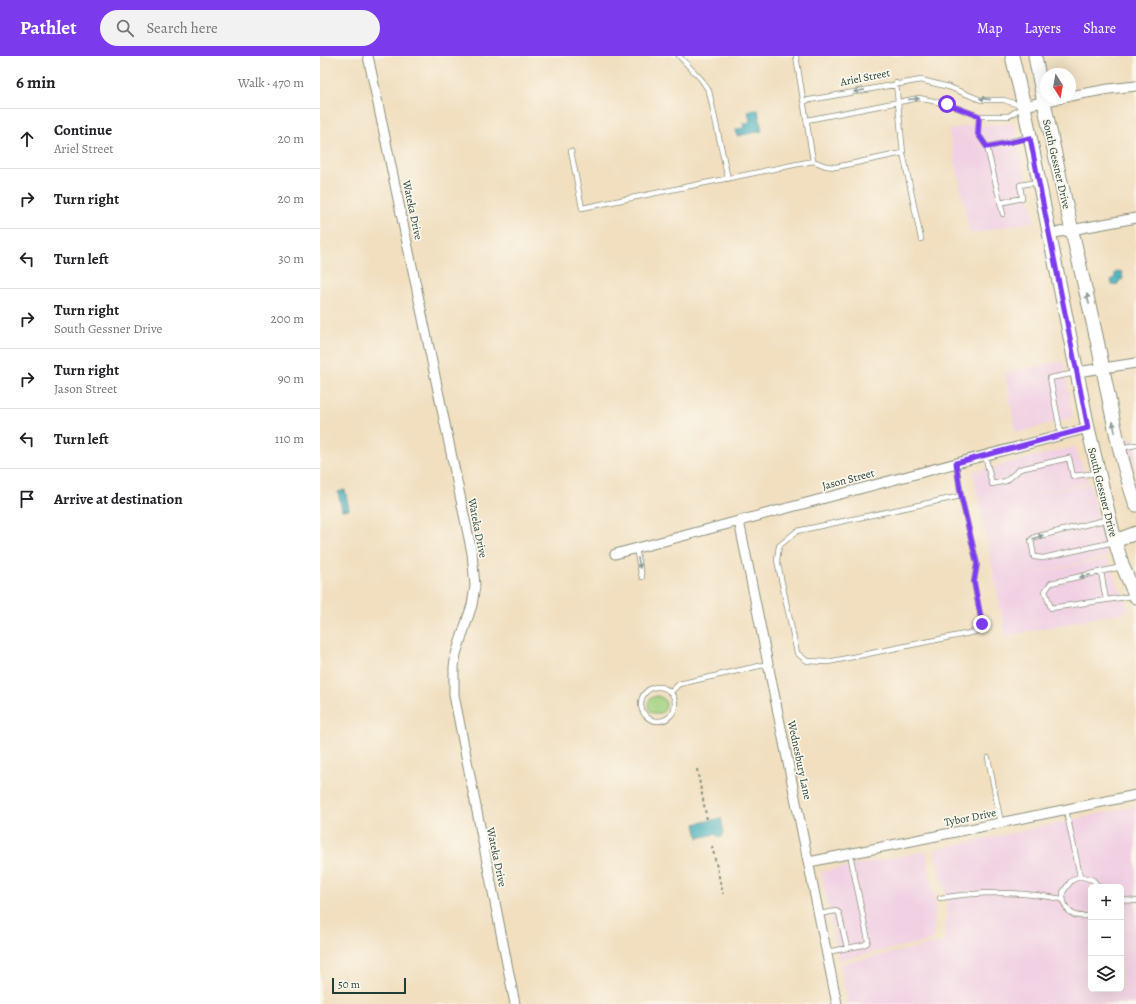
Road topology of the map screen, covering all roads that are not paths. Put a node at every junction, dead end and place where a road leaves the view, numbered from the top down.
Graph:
1 (368, 56) edge
2 (679, 56) edge
3 (796, 56) edge
4 (1012, 56) edge
5 (1035, 56) edge
6 (1040, 82) edge
7 (896, 83) junction
8 (1136, 86) edge
9 (1076, 95) edge
10 (804, 101) junction
11 (897, 102) junction
12 (1040, 103) edge
13 (1044, 104) edge
14 (1024, 106) junction
15 (979, 116) junction
16 (807, 120) junction
17 (1030, 138) junction
18 (987, 147) junction
19 (571, 151) dead end
20 (903, 153) junction
21 (813, 161) junction
22 (728, 179) junction
23 (1038, 182) junction
24 (1000, 203) junction
25 (1003, 214) dead end
26 (1136, 218) edge
27 (1072, 229) junction
28 (1049, 234) junction
29 (921, 239) dead end
30 (1136, 363) edge
31 (1103, 368) junction
32 (1077, 372) junction
33 (1088, 428) junction
34 (1061, 435) junction
35 (1136, 446) edge
36 (1119, 448) junction
37 (985, 455) junction
38 (956, 463) junction
39 (1099, 473) junction
40 (961, 496) junction
41 (1136, 504) edge
42 (1110, 519) junction
43 (739, 521) junction
44 (1136, 532) edge
45 (1115, 541) junction
46 (636, 549) junction
47 (615, 554) dead end
48 (1123, 567) junction
49 (1100, 572) junction
50 (642, 577) dead end
51 (1136, 596) edge
52 (1106, 600) junction
53 (768, 664) junction
54 (670, 692) junction
55 (988, 758) dead end
56 (1136, 795) edge
57 (1066, 810) junction
58 (1001, 823) junction
59 (850, 854) junction
60 (808, 862) junction
61 (1080, 876) junction
62 (1097, 884) edge
63 (940, 898) dead end
64 (1062, 899) junction
65 (1124, 900) edge
66 (1136, 901) edge
67 (819, 914) junction
68 (1088, 916) edge
69 (847, 948) junction
70 (827, 952) junction
71 (515, 1004) edge
72 (837, 1004) edge

1 - 71 street, Wateka Drive
2 - 22 lane
3 - 10 lane
4 - 14 main road, South Gessner Drive
5 - 6 main road, South Gessner Drive
7 -> 10 lane, Ariel Street
7 - 11 lane
14 -> 7 lane, Ariel Street
8 - 9 street
10 - 16 lane
11 -> 15 lane, Ariel Street
11 - 16 lane, Ariel Street
11 - 20 lane
12 - 14 street, Ariel Street
13 - 27 main road, South Gessner Drive
14 - 15 lane, Ariel Street
14 - 17 main road, South Gessner Drive
15 - 18 lane
16 - 21 lane
17 - 18 lane
17 - 23 main road, South Gessner Drive
18 - 24 lane
19 - 22 lane
20 - 21 lane
20 - 29 lane
21 - 22 lane
23 - 24 lane
23 - 28 main road, South Gessner Drive
24 - 25 lane
26 - 27 street
27 - 28 street
31 -> 27 main road, South Gessner Drive
28 - 32 main road, South Gessner Drive
30 - 31 street
31 - 32 street
36 -> 31 main road, South Gessner Drive
32 - 33 main road, South Gessner Drive
32 - 34 lane
33 - 34 street, Jason Street
33 - 39 main road, South Gessner Drive
34 - 37 street, Jason Street
35 - 36 lane
36 - 41 main road, South Gessner Drive
37 - 38 street, Jason Street
37 - 39 lane
38 - 40 lane
38 - 43 street, Jason Street
39 - 42 main road, South Gessner Drive
40 - 40 lane
42 - 45 main road, South Gessner Drive
45 -> 42 lane
43 - 46 street, Jason Street
43 - 53 street, Wednesbury Lane
44 - 45 main road
45 - 48 main road, South Gessner Drive
46 - 47 street, Jason Street
46 -> 50 lane
48 - 49 lane
48 - 51 main road, South Gessner Drive
49 - 52 lane
49 -> 52 lane
51 - 52 lane
53 - 54 lane
53 - 60 street, Wednesbury Lane
54 - 54 lane
55 - 58 lane
56 - 57 street, Tybor Drive
57 - 58 street, Tybor Drive
57 - 61 lane
58 - 59 street, Tybor Drive
59 - 60 street, Tybor Drive
59 - 69 lane
60 - 67 street, Wednesbury Lane
61 - 62 lane
61 - 64 lane
63 - 64 lane
64 - 68 lane
65 - 66 lane
67 - 69 lane
67 - 70 street, Wednesbury Lane
69 - 70 lane
70 - 72 street, Wednesbury Lane

